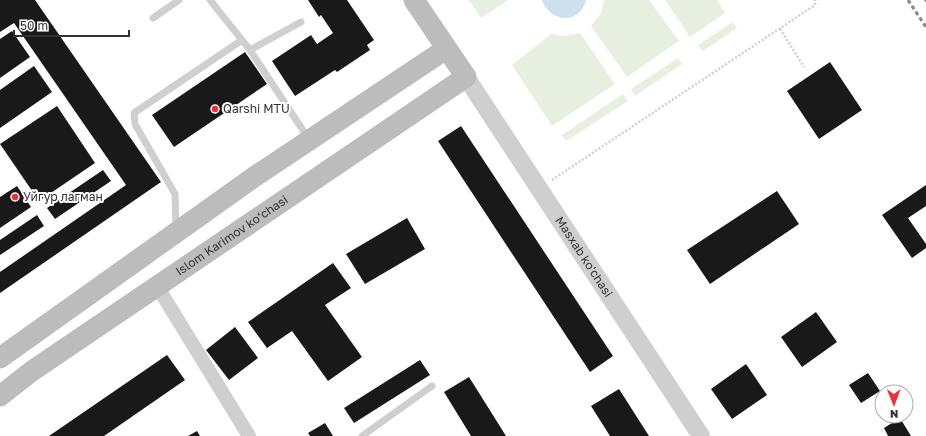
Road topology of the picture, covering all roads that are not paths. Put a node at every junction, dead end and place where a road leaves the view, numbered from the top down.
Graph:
1 (179, 0) edge
2 (210, 0) edge
3 (414, 0) edge
4 (153, 18) dead end
5 (301, 22) dead end
6 (242, 40) junction
7 (446, 48) junction
8 (250, 50) junction
9 (466, 77) junction
10 (309, 140) junction
11 (176, 233) junction
12 (157, 286) junction
13 (0, 358) edge
14 (432, 386) dead end
15 (0, 396) edge
16 (249, 436) edge
17 (362, 436) edge
18 (701, 436) edge

1 - 4 lane
2 - 6 lane
3 - 7 main road
5 - 8 lane
6 - 8 lane
6 - 11 lane
7 - 9 main road
7 - 10 main road
8 - 10 lane
9 - 12 main road, Islom Karimov ko‘chasi
9 - 18 street, Masxab ko'chasi
10 - 11 main road
11 - 13 main road
12 - 15 main road, Islom Karimov ko‘chasi
12 - 16 street
14 - 17 lane

